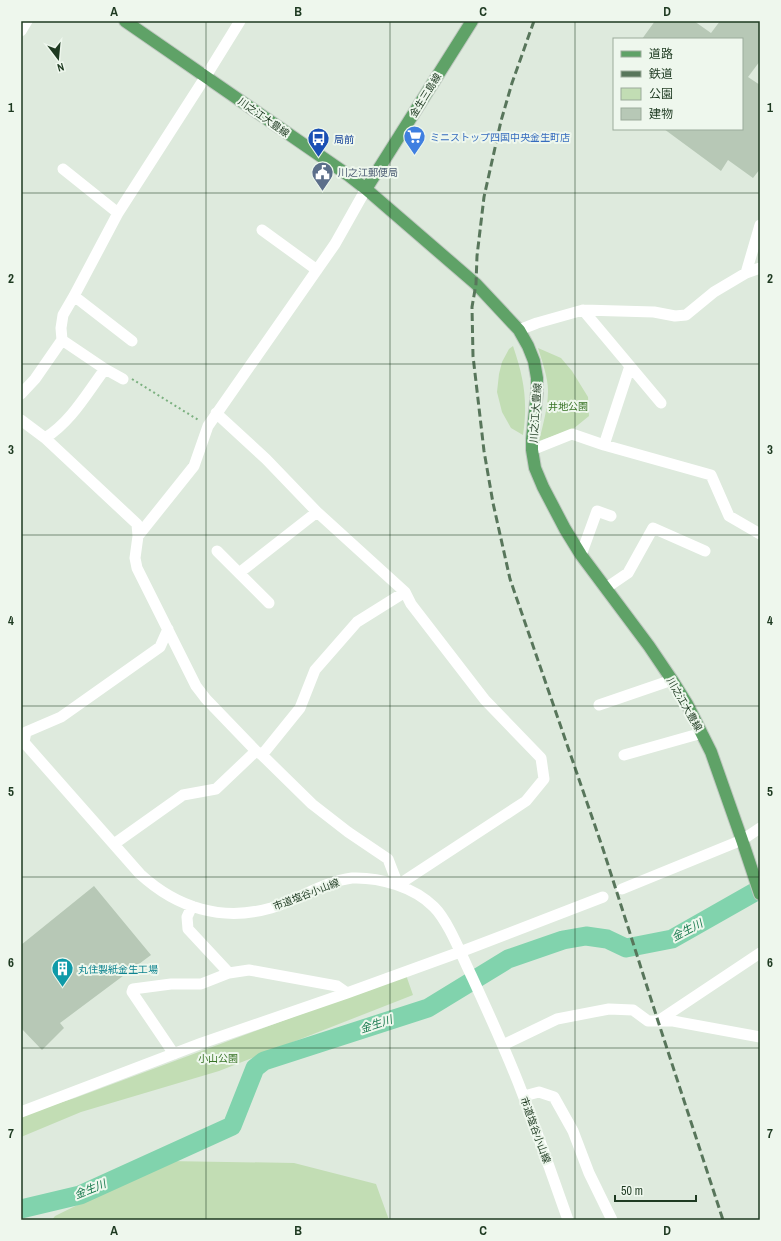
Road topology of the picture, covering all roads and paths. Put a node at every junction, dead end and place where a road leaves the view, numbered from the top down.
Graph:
1 (27, 21) edge
2 (125, 21) edge
3 (240, 21) edge
4 (472, 21) edge
5 (21, 31) edge
6 (206, 76) junction
7 (63, 169) dead end
8 (366, 189) junction
9 (118, 212) junction
10 (760, 225) edge
11 (262, 230) dead end
12 (760, 268) edge
13 (317, 270) junction
14 (746, 273) junction
15 (74, 296) junction
16 (583, 310) junction
17 (519, 330) junction
18 (62, 340) junction
19 (132, 342) dead end
20 (630, 366) junction
21 (105, 369) junction
22 (123, 379) joint
23 (21, 394) edge
24 (662, 403) dead end
25 (216, 413) junction
26 (21, 420) edge
27 (208, 426) junction
28 (45, 438) junction
29 (604, 445) junction
30 (532, 450) junction
31 (317, 512) junction
32 (611, 516) dead end
33 (760, 534) edge
34 (138, 536) junction
35 (217, 551) dead end
36 (705, 551) dead end
37 (581, 555) junction
38 (239, 573) junction
39 (606, 588) junction
40 (405, 592) junction
41 (269, 603) dead end
42 (168, 629) junction
43 (672, 680) junction
44 (599, 705) dead end
45 (702, 733) junction
46 (22, 741) edge
47 (259, 753) junction
48 (624, 755) dead end
49 (760, 828) edge
50 (742, 840) junction
51 (114, 844) junction
52 (398, 885) junction
53 (622, 889) dead end
54 (760, 894) edge
55 (603, 896) dead end
56 (192, 906) junction
57 (760, 953) edge
58 (461, 954) junction
59 (229, 973) junction
60 (347, 993) junction
61 (658, 1021) junction
62 (760, 1037) edge
63 (503, 1045) junction
64 (174, 1054) junction
65 (524, 1096) junction
66 (21, 1112) edge
67 (568, 1220) edge
68 (612, 1220) edge

1 - 5 street
2 - 6 main road, 川之江大豊線
3 - 6 street
4 - 8 main road, 金生三島線
6 - 8 main road, 川之江大豊線
6 - 9 street
7 - 9 street
8 - 13 street
8 - 17 main road, 川之江大豊線
9 - 15 street
10 - 14 street
11 - 13 street
12 - 14 street
13 - 25 street
14 - 16 street
15 - 18 street
15 - 19 street
16 - 17 street
16 - 20 street
17 - 30 main road, 川之江大豊線
18 - 21 street
18 - 23 street
20 - 24 street
20 - 29 street
21 - 22 street
21 - 28 street
22 - 27 path
25 - 27 street
25 - 31 street
26 - 28 street
27 - 34 street
28 - 34 street
29 - 30 street
29 - 33 street
30 - 37 main road, 川之江大豊線
31 - 38 street
31 - 40 street
32 - 37 street
34 - 42 street
35 - 38 street
36 - 39 street
37 - 39 main road, 川之江大豊線
38 - 41 street
39 - 43 main road, 川之江大豊線
40 - 47 street
40 - 52 street
42 - 46 street
42 - 47 street
43 - 44 street
43 - 45 main road, 川之江大豊線
45 - 48 street
45 - 50 main road, 川之江大豊線
46 - 51 street, 市道塩谷小山線
47 - 51 street
47 - 52 street
49 - 50 street
50 - 53 street
50 - 54 main road, 川之江大豊線
51 - 56 street, 市道塩谷小山線
52 - 56 street, 市道塩谷小山線
52 - 58 street, 市道塩谷小山線
55 - 58 street
56 - 59 street
57 - 61 street
58 - 60 street
58 - 63 street, 市道塩谷小山線
59 - 60 street
59 - 64 street
60 - 64 street
61 - 62 street
61 - 63 street
63 - 65 street, 市道塩谷小山線
64 - 66 street
65 - 67 street, 市道塩谷小山線
65 - 68 street

